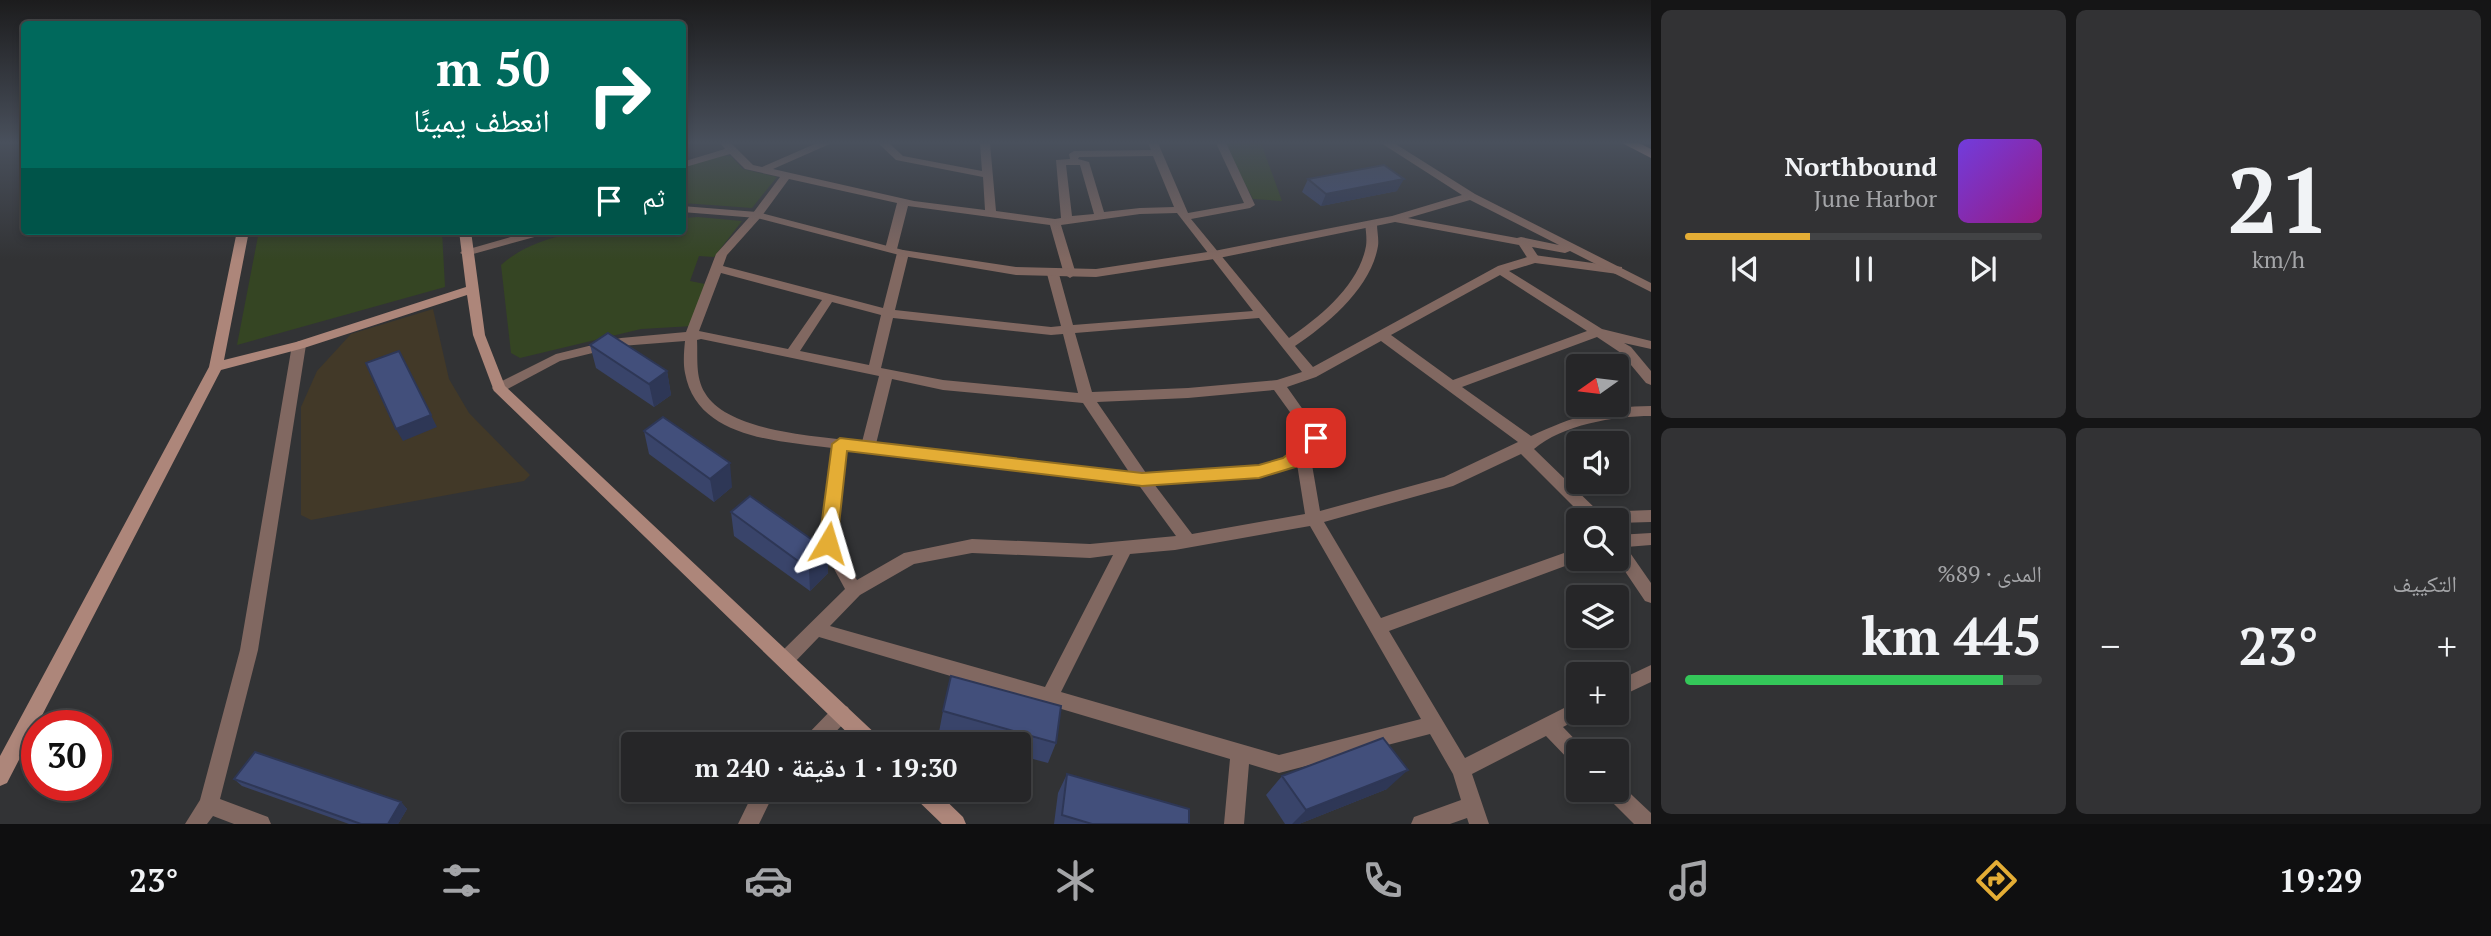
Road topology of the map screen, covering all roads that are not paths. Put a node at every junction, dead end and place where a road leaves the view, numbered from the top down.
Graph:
1 (782, 181) edge
2 (806, 181) edge
3 (989, 181) edge
4 (1060, 181) edge
5 (1090, 181) edge
6 (1169, 181) edge
7 (1239, 181) edge
8 (1447, 181) edge
9 (1471, 196) junction
10 (903, 202) junction
11 (686, 209) edge
12 (1182, 214) junction
13 (757, 215) junction
14 (991, 215) junction
15 (1100, 216) junction
16 (1394, 219) junction
17 (1061, 221) junction
18 (1371, 224) junction
19 (242, 235) edge
20 (465, 235) edge
21 (531, 235) edge
22 (1521, 240) junction
23 (897, 251) junction
24 (466, 253) junction
25 (1214, 256) junction
26 (1589, 256) junction
27 (1534, 259) junction
28 (716, 268) junction
29 (1500, 270) junction
30 (1618, 270) junction
31 (1052, 274) junction
32 (1070, 274) junction
33 (1651, 288) edge
34 (474, 289) junction
35 (830, 298) junction
36 (888, 313) junction
37 (1262, 314) junction
38 (1066, 331) junction
39 (1598, 332) junction
40 (691, 335) junction
41 (1382, 335) junction
42 (299, 345) junction
43 (1287, 345) junction
44 (1651, 345) edge
45 (792, 353) junction
46 (216, 367) junction
47 (880, 371) junction
48 (1311, 374) junction
49 (1651, 380) edge
50 (1278, 384) junction
51 (1451, 386) junction
52 (499, 388) junction
53 (1086, 397) junction
54 (1651, 411) edge
55 (840, 444) junction
56 (1527, 446) junction
57 (868, 447) junction
58 (1302, 451) junction
59 (1142, 480) junction
60 (1586, 508) edge
61 (1651, 516) edge
62 (1629, 517) edge
63 (1314, 519) junction
64 (1651, 539) edge
65 (1629, 540) edge
66 (1188, 541) junction
67 (1125, 548) junction
68 (1566, 558) edge
69 (1629, 564) edge
70 (854, 590) junction
71 (1651, 596) edge
72 (1378, 627) junction
73 (816, 629) junction
74 (786, 659) junction
75 (1651, 673) edge
76 (1629, 684) edge
77 (1049, 697) junction
78 (841, 713) junction
79 (1566, 716) edge
80 (1434, 724) junction
81 (1548, 725) junction
82 (823, 732) edge
83 (861, 732) edge
84 (1566, 743) edge
85 (1240, 753) junction
86 (1461, 770) junction
87 (0, 776) edge
88 (759, 802) edge
89 (933, 802) edge
90 (1626, 802) edge
91 (209, 805) junction
92 (1476, 815) edge
93 (195, 824) edge
94 (261, 824) edge
95 (748, 824) edge
96 (956, 824) edge
97 (1234, 824) edge
98 (1421, 824) edge
99 (1648, 824) edge

1 - 13 street
2 - 10 street
3 - 14 street
4 - 17 street
5 - 15 street
6 - 12 street
7 - 12 street
8 - 9 street
9 - 16 street
9 - 26 street
10 - 14 street
10 - 23 street
11 - 13 street
12 - 15 street
12 - 25 street
13 - 23 street
13 - 28 street
14 - 17 street
15 - 17 street
16 - 18 street
16 - 22 street
17 - 32 street
18 - 25 street
18 - 43 street
19 - 46 main road
20 - 24 main road
21 - 24 street
22 - 26 street
22 - 27 street
23 - 31 street
23 - 36 street
24 - 34 main road
25 - 32 street
25 - 37 street
26 - 30 street
27 - 29 street
27 - 30 street
28 - 35 street
28 - 40 street
29 - 39 street
29 - 41 street
30 - 33 street
31 - 32 street
31 - 38 street
34 - 42 main road
34 - 52 main road
35 - 36 street
35 - 45 street
36 - 38 street
36 - 47 street
37 - 38 street
37 - 43 street
38 - 53 street
39 - 44 street
39 - 49 street
39 - 51 street
40 - 45 street
40 - 52 street
40 - 55 street
41 - 48 street
41 - 51 street
42 - 46 main road
42 - 91 street
43 - 48 street
45 - 47 street
46 - 87 main road
47 - 53 street
47 - 57 street
48 - 50 street
50 - 53 street
50 - 58 street
51 - 56 street
52 - 74 main road
53 - 59 street
54 - 56 street
55 - 57 street
55 - 70 street
56 - 60 street
56 - 63 street
57 - 59 street
58 - 59 street
58 - 63 street
59 - 66 street
61 - 62 street
63 - 66 street
63 - 72 street
64 - 65 street
66 - 67 street
67 - 70 street
67 - 77 street
68 - 72 street
69 - 71 street
70 - 73 street
72 - 80 street
73 - 74 street
73 - 77 street
74 - 78 main road
75 - 76 street
77 - 85 street
78 - 82 street
78 - 83 main road
79 - 81 street
80 - 85 street
80 - 86 street
81 - 84 street
81 - 86 street
85 - 97 street
86 - 92 street
88 - 95 street
89 - 96 main road
90 - 99 street
91 - 93 street
91 - 94 street
92 - 98 street

